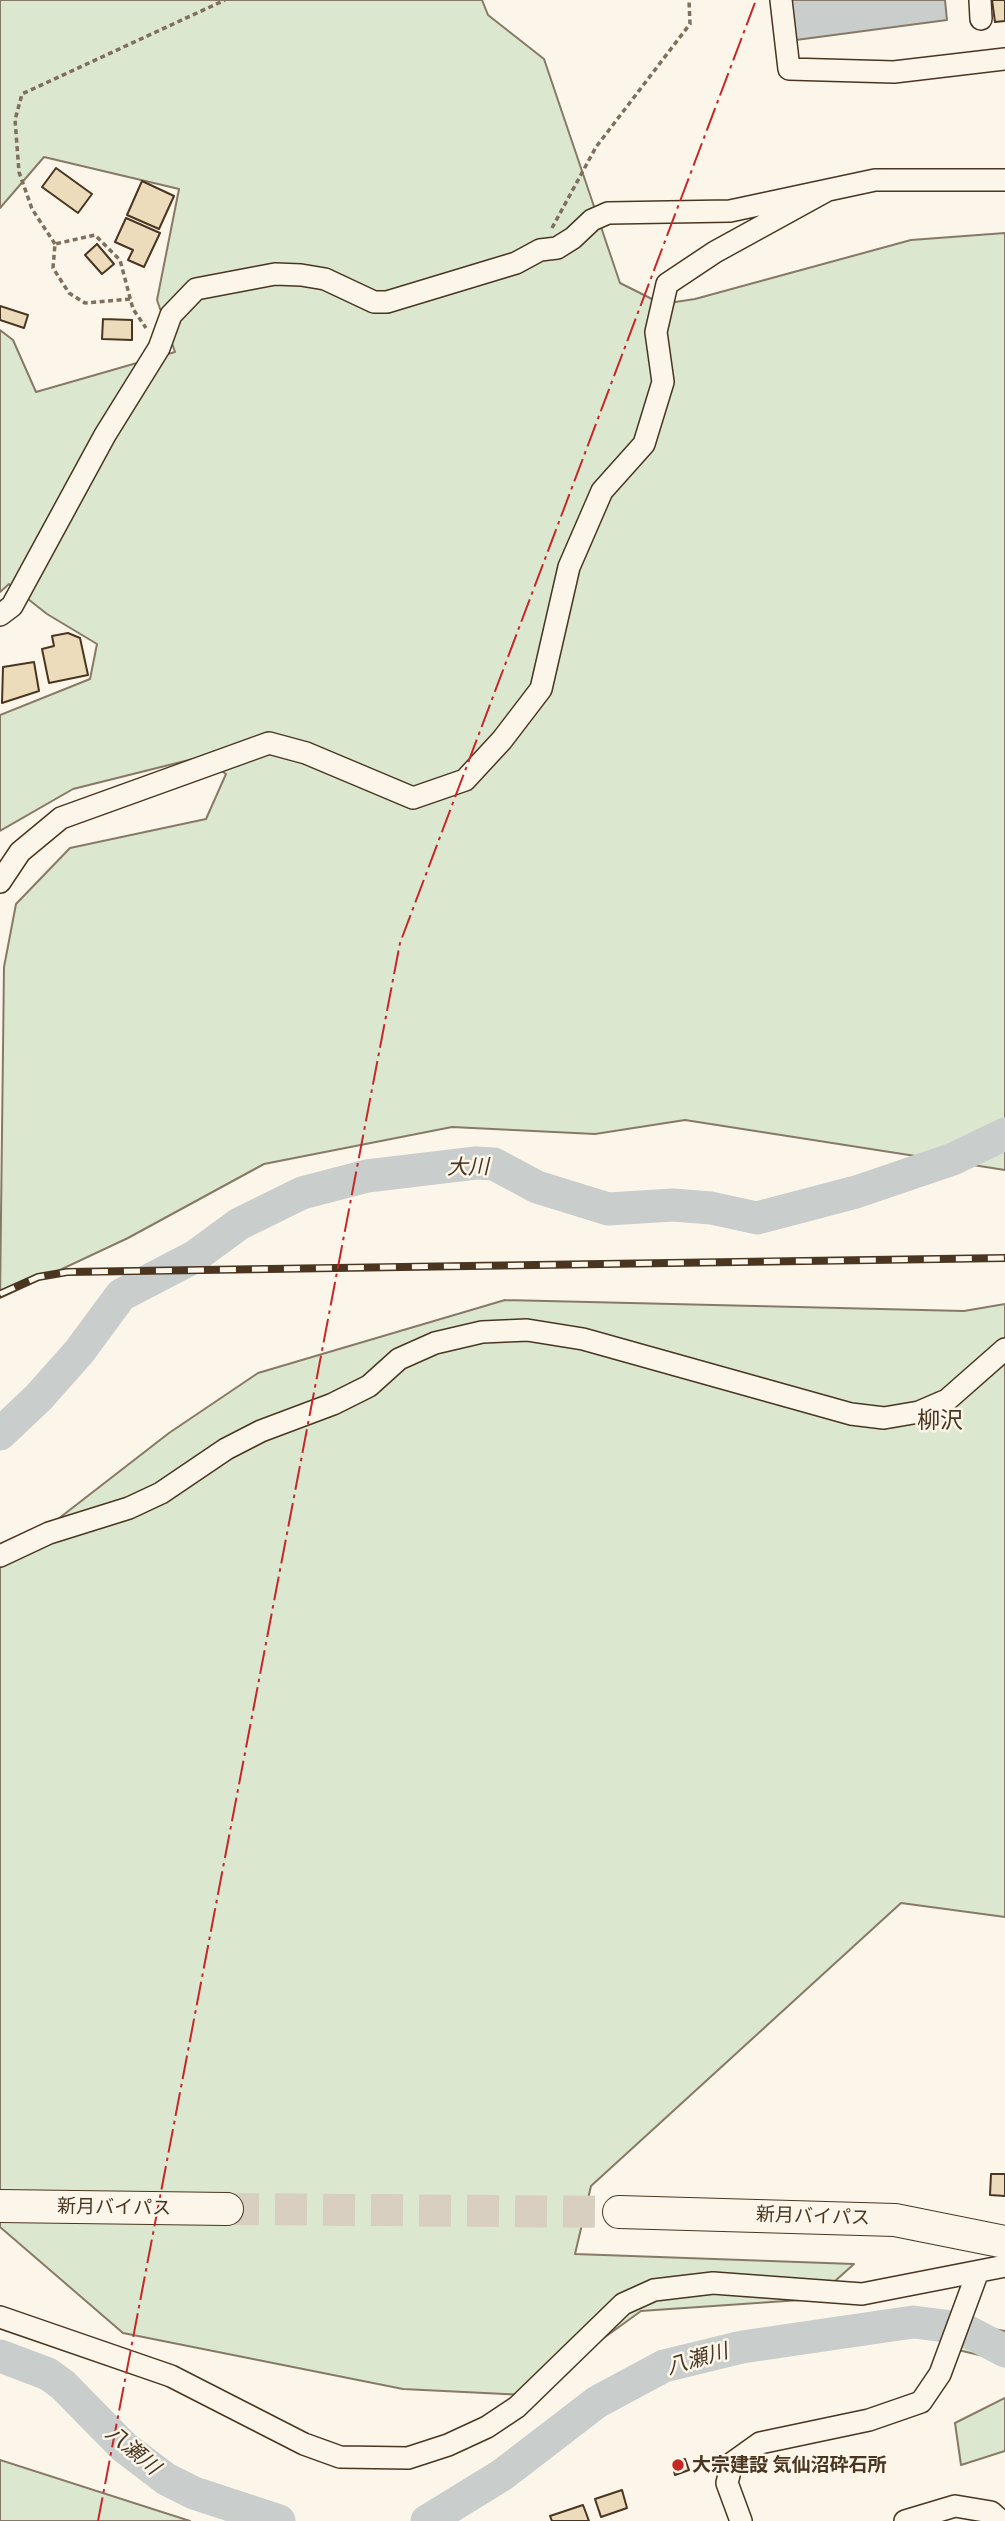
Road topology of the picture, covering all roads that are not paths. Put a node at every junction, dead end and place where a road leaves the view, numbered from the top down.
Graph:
1 (781, 0) edge
2 (1005, 59) edge
3 (1005, 180) edge
4 (826, 191) junction
5 (0, 615) edge
6 (0, 882) edge
7 (1005, 1349) edge
8 (0, 1556) edge
9 (0, 2206) edge
10 (227, 2209) tunnel mouth
11 (619, 2211) tunnel mouth
12 (1005, 2242) edge
13 (1005, 2266) edge
14 (977, 2274) junction
15 (0, 2317) edge
16 (741, 2521) edge
17 (905, 2521) edge
18 (1001, 2521) edge

1 - 2 street
3 - 4 street
4 - 5 street
4 - 6 street
7 - 8 street
9 - 10 highway, 新月バイパス
11 - 12 highway, 新月バイパス
13 - 14 street
14 - 15 street
14 - 16 street
17 - 18 street

